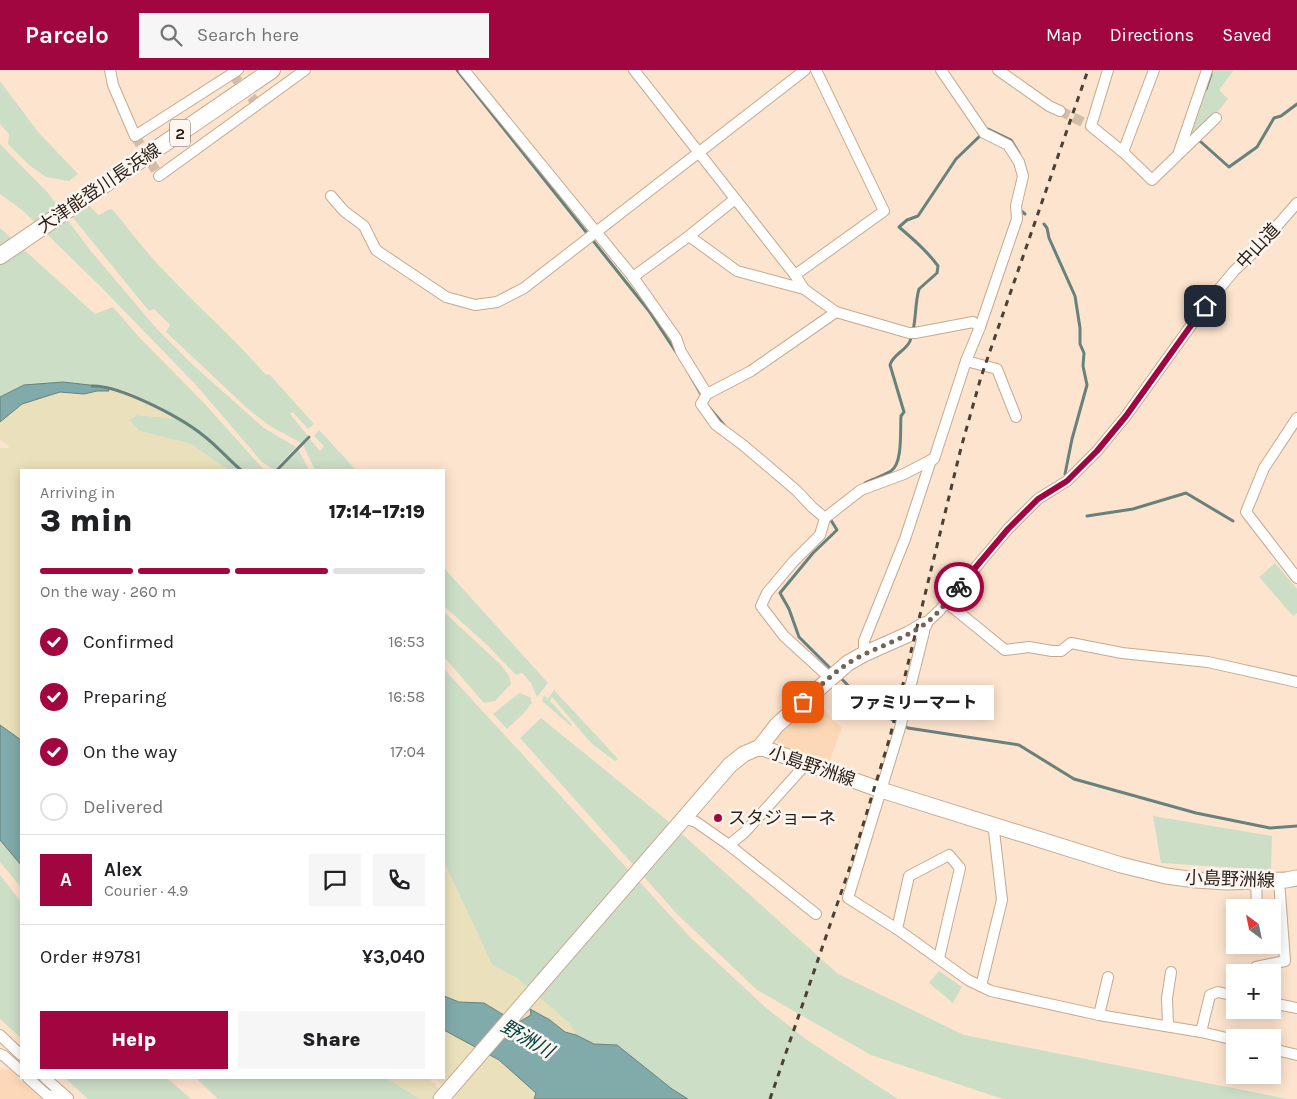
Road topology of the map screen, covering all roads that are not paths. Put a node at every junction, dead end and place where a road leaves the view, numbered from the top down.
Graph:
1 (110, 70) edge
2 (238, 70) edge
3 (272, 70) edge
4 (305, 70) edge
5 (464, 70) edge
6 (634, 70) edge
7 (805, 70) edge
8 (816, 70) edge
9 (941, 70) edge
10 (998, 70) edge
11 (1108, 70) edge
12 (1154, 70) edge
13 (1207, 70) edge
14 (1060, 111) tunnel mouth
15 (1216, 118) dead end
16 (699, 152) junction
17 (1123, 152) junction
18 (1178, 155) junction
19 (159, 176) dead end
20 (331, 196) dead end
21 (734, 199) junction
22 (1297, 204) edge
23 (592, 236) junction
24 (689, 236) junction
25 (0, 256) edge
26 (795, 276) junction
27 (633, 277) junction
28 (804, 289) junction
29 (836, 312) junction
30 (980, 326) junction
31 (966, 361) junction
32 (707, 394) junction
33 (1016, 417) dead end
34 (1297, 418) edge
35 (931, 460) junction
36 (827, 516) junction
37 (1297, 578) edge
38 (946, 602) junction
39 (924, 625) junction
40 (864, 654) junction
41 (834, 675) junction
42 (1297, 682) edge
43 (760, 747) junction
44 (806, 764) junction
45 (881, 790) junction
46 (681, 822) junction
47 (996, 825) junction
48 (729, 845) junction
49 (1297, 878) edge
50 (1280, 880) junction
51 (1256, 881) junction
52 (1257, 899) edge
53 (816, 914) dead end
54 (897, 929) junction
55 (939, 958) junction
56 (1270, 964) edge
57 (1171, 972) dead end
58 (1108, 977) dead end
59 (981, 986) junction
60 (1226, 994) edge
61 (1281, 1005) edge
62 (1297, 1008) edge
63 (1099, 1015) junction
64 (1168, 1026) junction
65 (1201, 1032) junction
66 (0, 1035) edge
67 (1226, 1038) edge
68 (1281, 1051) edge
69 (0, 1054) edge
70 (20, 1054) edge
71 (1297, 1055) edge
72 (20, 1070) edge
73 (29, 1079) edge
74 (46, 1079) edge
75 (68, 1099) edge
76 (441, 1099) edge

1 - 2 street
3 - 25 main road, 大津能登川長浜線 / 2
4 - 19 street
5 - 23 street
6 - 16 street
7 - 16 street
8 - 26 street
9 - 30 street
10 - 14 street
11 - 17 street
12 - 17 street
13 - 18 street
15 - 18 street
16 - 21 street
16 - 23 street
17 - 18 street
20 - 23 street
21 - 24 street
21 - 26 street
22 - 38 street, 中山道
23 - 27 street
24 - 27 street
24 - 28 street
26 - 28 street
27 - 32 street
28 - 29 street
29 - 30 street
29 - 32 street
30 - 31 street
31 - 33 street
31 - 35 street
32 - 36 street
34 - 37 street
35 - 36 street
35 - 40 street
36 - 41 street
38 - 39 street, 中山道
38 - 42 street
39 - 40 main road
39 - 45 street
40 - 41 main road
41 - 43 main road
43 - 44 main road, 小島野洲線
43 - 46 main road, 小島野洲線
44 - 45 main road, 小島野洲線
44 - 48 street
45 - 47 main road, 小島野洲線
45 - 54 street
46 - 48 street
46 - 76 main road, 小島野洲線
47 - 51 main road, 小島野洲線
47 - 59 street
48 - 53 street
49 - 50 main road, 小島野洲線
50 - 51 main road, 小島野洲線
50 - 56 street
51 - 52 street
54 - 55 street
54 - 55 street
55 - 59 street
57 - 64 street
58 - 63 street
59 - 63 street
60 - 65 street
61 - 62 street
63 - 64 street
64 - 65 street
65 - 67 street
66 - 70 street
68 - 71 street
69 - 72 street
73 - 75 street
74 - 75 street

